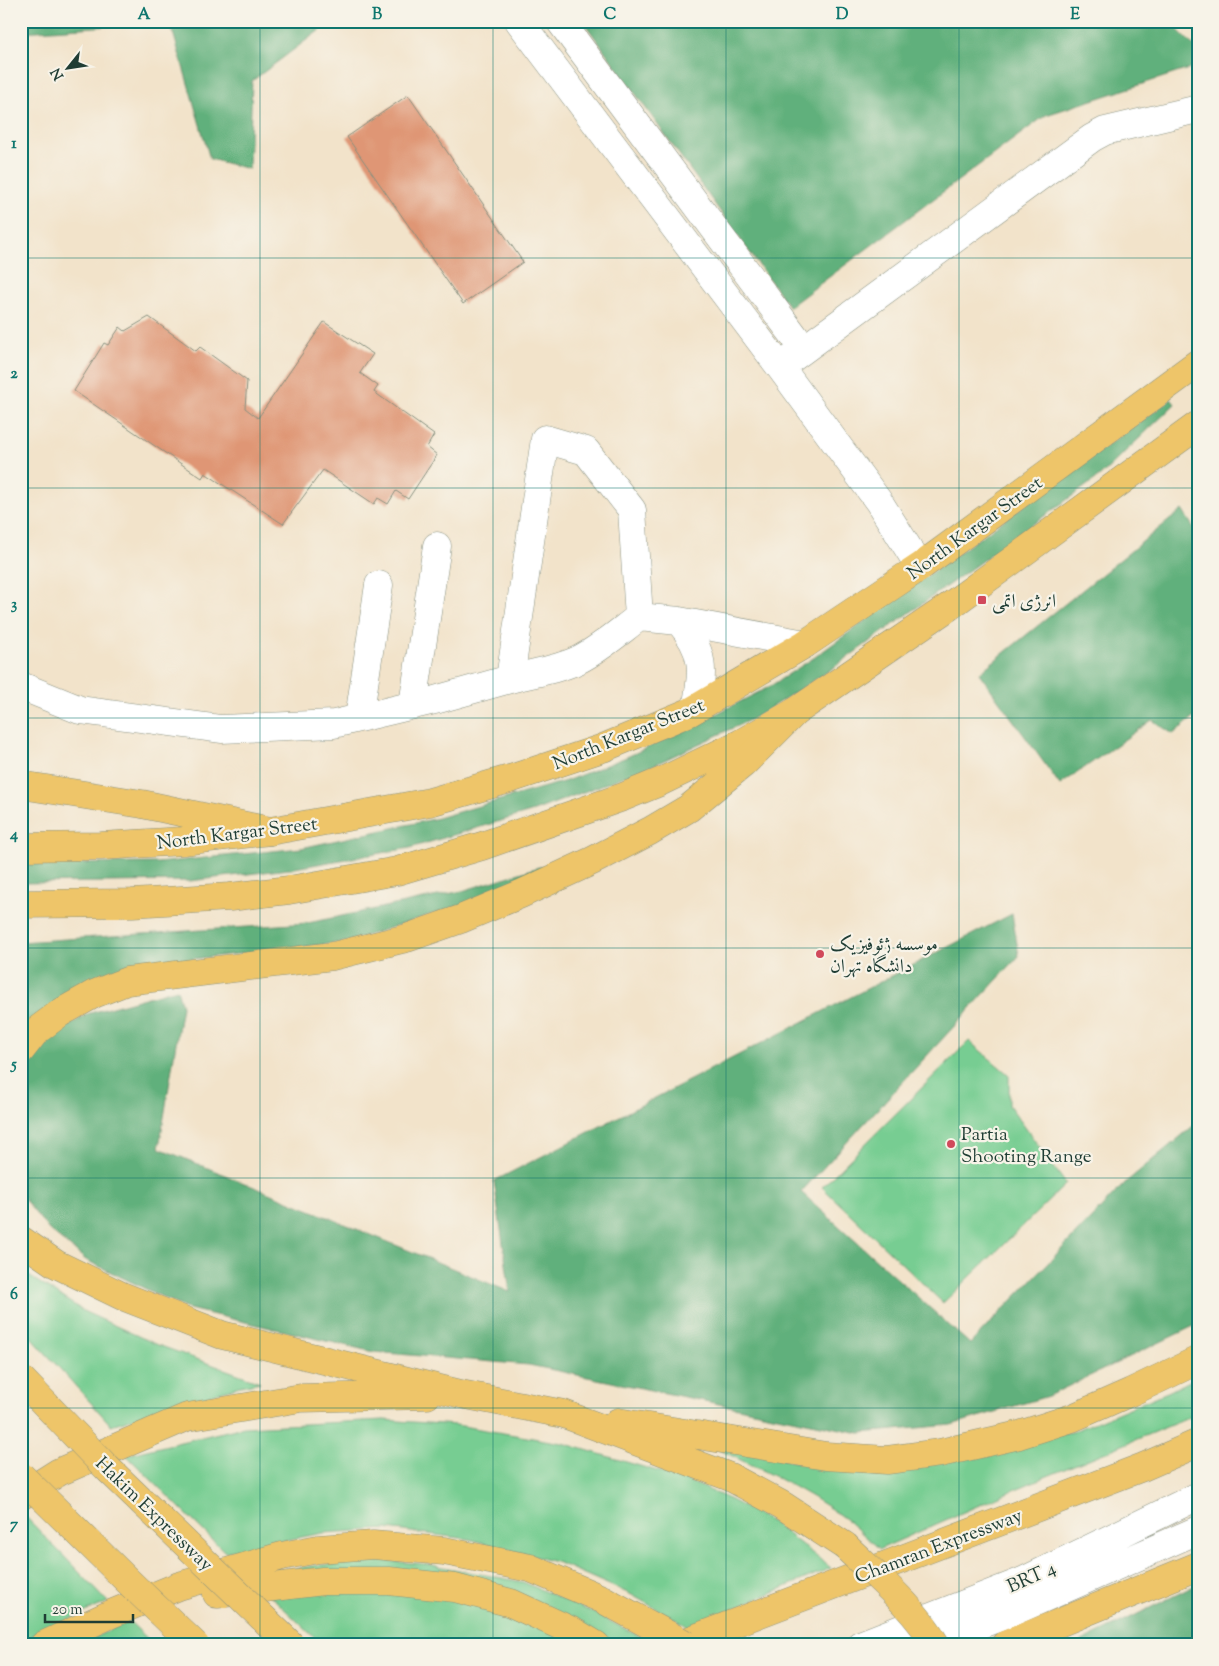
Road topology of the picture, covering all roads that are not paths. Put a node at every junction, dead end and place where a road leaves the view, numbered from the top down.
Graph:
1 (519, 21) edge
2 (564, 27) edge
3 (542, 52) junction
4 (1198, 108) edge
5 (804, 349) junction
6 (1198, 363) edge
7 (780, 367) junction
8 (1198, 425) edge
9 (437, 546) dead end
10 (920, 567) junction
11 (379, 585) dead end
12 (639, 617) junction
13 (679, 621) junction
14 (805, 644) junction
15 (510, 679) junction
16 (21, 686) edge
17 (413, 705) junction
18 (696, 708) junction
19 (795, 712) junction
20 (359, 718) junction
21 (21, 785) edge
22 (270, 831) junction
23 (21, 847) edge
24 (21, 904) edge
25 (21, 1050) edge
26 (21, 1221) edge
27 (21, 1240) edge
28 (56, 1264) junction
29 (1198, 1360) edge
30 (21, 1378) edge
31 (461, 1394) junction
32 (564, 1414) junction
33 (1198, 1443) edge
34 (21, 1476) edge
35 (21, 1496) edge
36 (1198, 1496) edge
37 (1198, 1530) edge
38 (1198, 1566) edge
39 (136, 1604) junction
40 (44, 1645) edge
41 (195, 1645) edge
42 (291, 1645) edge
43 (596, 1645) edge
44 (677, 1645) edge
45 (686, 1645) edge
46 (860, 1645) edge
47 (926, 1645) edge
48 (936, 1645) edge
49 (1005, 1645) edge

1 - 3 lane
2 - 3 lane
2 - 5 lane
3 - 7 lane
4 - 5 lane
5 - 7 lane
6 - 10 main road, North Kargar Street
7 - 10 lane
8 - 19 main road
9 - 17 lane
10 - 14 main road, North Kargar Street
11 - 20 lane
12 - 13 lane
12 - 15 lane
12 - 15 lane
13 - 14 lane
13 - 18 lane
14 - 18 main road, North Kargar Street
15 - 17 lane
16 - 20 lane
17 - 20 lane
18 - 22 main road, North Kargar Street
19 - 24 main road
19 - 25 main road
21 - 22 main road
22 - 23 main road, North Kargar Street
26 - 28 main road
27 - 28 main road
28 - 31 main road
29 - 32 main road
30 - 42 main road, Hakim Expressway, bridge
31 - 32 main road
31 - 35 main road
32 - 48 main road, bridge
33 - 44 main road, Chamran Expressway
34 - 41 main road, bridge
36 - 46 lane, BRT 4
37 - 47 lane, BRT 4
38 - 49 main road
39 - 40 main road
39 - 43 main road
39 - 45 main road, bridge

